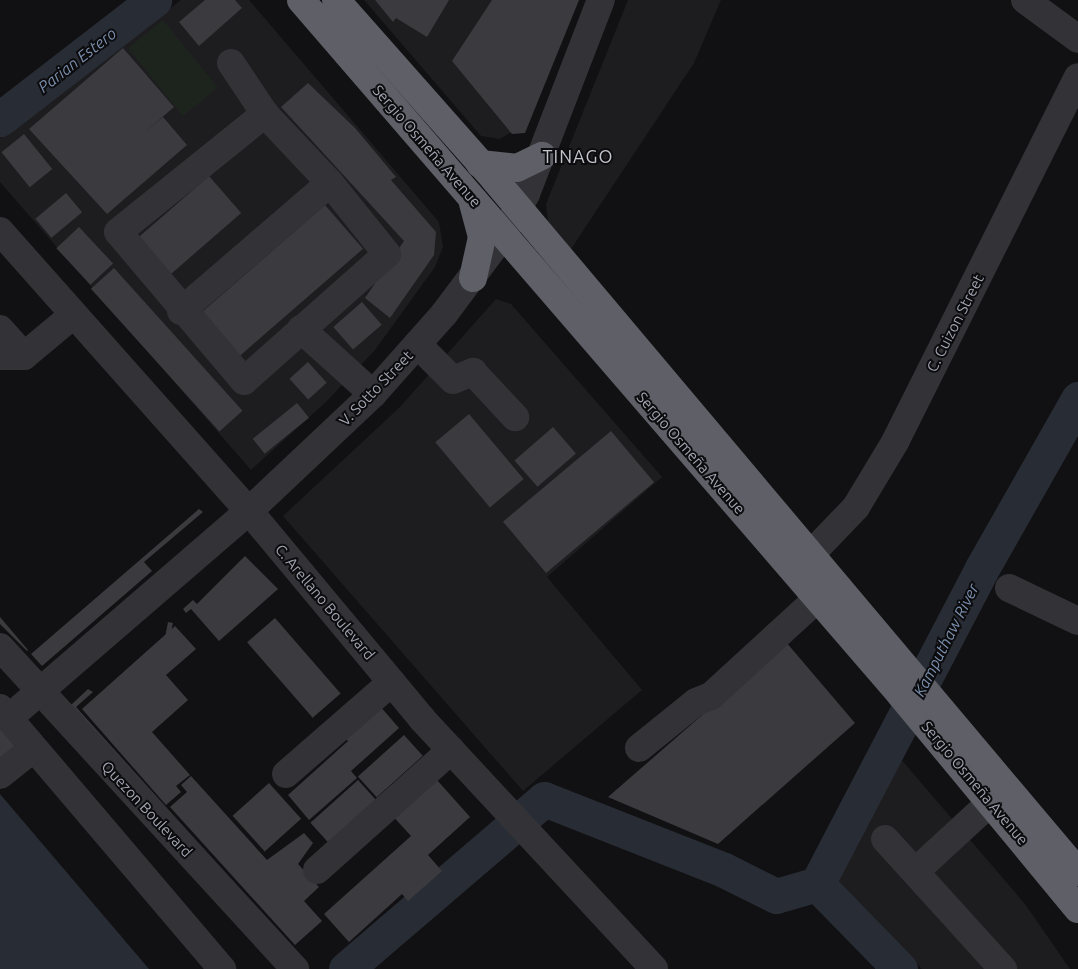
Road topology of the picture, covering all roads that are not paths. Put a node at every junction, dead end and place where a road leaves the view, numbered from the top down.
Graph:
1 (300, 0) edge
2 (336, 0) edge
3 (601, 0) edge
4 (1025, 0) edge
5 (1078, 39) edge
6 (231, 63) dead end
7 (1078, 77) edge
8 (265, 114) junction
9 (542, 156) junction
10 (480, 164) junction
11 (330, 183) junction
12 (471, 198) junction
13 (518, 208) junction
14 (0, 231) edge
15 (504, 235) junction
16 (531, 266) junction
17 (478, 270) junction
18 (181, 312) junction
19 (72, 316) junction
20 (301, 329) junction
21 (0, 330) edge
22 (418, 345) junction
23 (12, 356) edge
24 (373, 394) junction
25 (515, 417) dead end
26 (249, 511) junction
27 (811, 554) junction
28 (1009, 588) dead end
29 (817, 599) junction
30 (1078, 620) edge
31 (0, 647) edge
32 (392, 682) junction
33 (906, 683) junction
34 (40, 692) junction
35 (4, 713) edge
36 (940, 723) junction
37 (34, 748) junction
38 (639, 748) dead end
39 (452, 750) junction
40 (286, 774) dead end
41 (0, 775) edge
42 (991, 802) junction
43 (885, 839) dead end
44 (317, 870) dead end
45 (917, 870) junction
46 (1078, 872) edge
47 (1078, 909) edge
48 (222, 969) edge
49 (295, 969) edge
50 (654, 969) edge
51 (1003, 969) edge

1 - 12 highway, Sergio Osmeña Avenue
2 - 10 highway, Sergio Osmeña Avenue
3 - 9 street, V. Sotto Street
4 - 5 street
6 - 8 street
7 - 27 street, C. Cuizon Street
8 - 11 street
8 - 18 street
9 - 10 highway
9 - 13 street, V. Sotto Street
10 - 13 highway, Sergio Osmeña Avenue
11 - 18 street
11 - 20 street
12 - 15 highway, Sergio Osmeña Avenue
12 - 17 highway
13 - 15 street, V. Sotto Street
13 - 27 highway, Sergio Osmeña Avenue
14 - 19 street, C. Arellano Boulevard
15 - 16 highway, Sergio Osmeña Avenue
15 - 17 street, V. Sotto Street
16 - 17 highway
16 - 29 highway, Sergio Osmeña Avenue
17 - 22 street, V. Sotto Street
18 - 20 street
19 - 23 street
19 - 26 street, C. Arellano Boulevard
20 - 24 street
21 - 23 street
22 - 24 street, V. Sotto Street
22 - 25 street
24 - 26 street, V. Sotto Street
26 - 32 street, C. Arellano Boulevard
26 - 34 street, V. Sotto Street
27 - 33 highway, Sergio Osmeña Avenue
28 - 30 street
29 - 33 highway, Sergio Osmeña Avenue
29 - 38 street
31 - 34 street, Quezon Boulevard
32 - 39 street, C. Arellano Boulevard
32 - 40 street
33 - 36 highway, Sergio Osmeña Avenue
34 - 35 street, V. Sotto Street
34 - 49 street, Quezon Boulevard
35 - 37 street
36 - 42 highway, Sergio Osmeña Avenue
36 - 46 highway, Sergio Osmeña Avenue
37 - 41 street
37 - 48 street
39 - 44 street
39 - 50 street, C. Arellano Boulevard
42 - 45 street
42 - 47 highway, Sergio Osmeña Avenue
43 - 45 street
45 - 51 street

